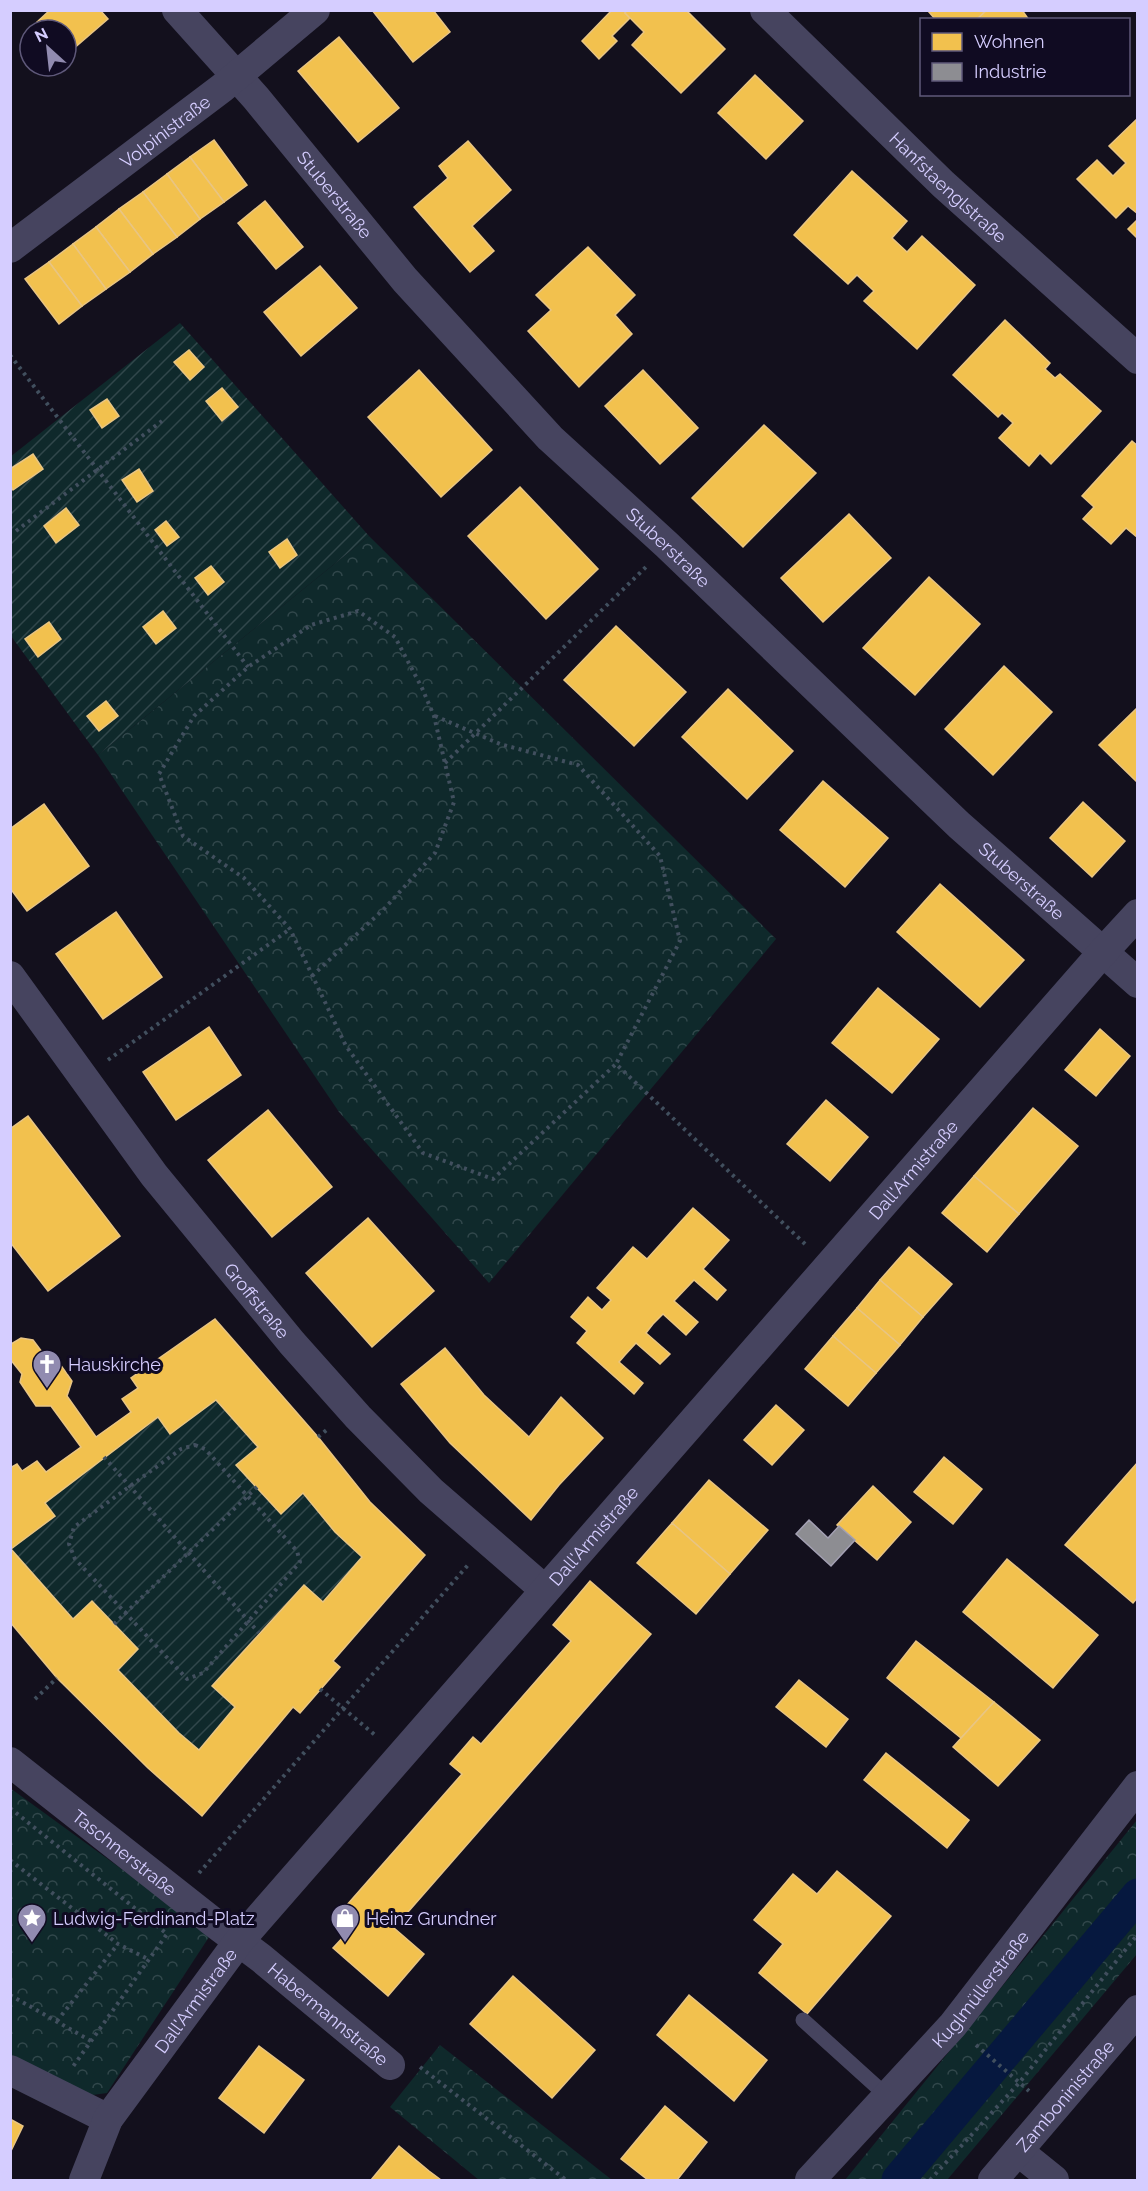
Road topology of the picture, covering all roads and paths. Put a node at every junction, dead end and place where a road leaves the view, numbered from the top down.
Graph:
1 (177, 10) edge
2 (315, 10) edge
3 (765, 10) edge
4 (236, 77) junction
5 (10, 248) edge
6 (10, 355) edge
7 (1137, 359) edge
8 (162, 421) dead end
9 (97, 470) junction
10 (16, 531) dead end
11 (667, 545) junction
12 (248, 667) junction
13 (434, 716) junction
14 (476, 733) junction
15 (444, 763) junction
16 (1137, 914) edge
17 (290, 929) junction
18 (1103, 952) junction
19 (10, 976) edge
20 (312, 976) junction
21 (1137, 982) edge
22 (616, 1064) junction
23 (83, 1077) junction
24 (807, 1245) dead end
25 (104, 1457) dead end
26 (129, 1486) junction
27 (257, 1487) dead end
28 (248, 1496) junction
29 (188, 1553) junction
30 (475, 1557) dead end
31 (545, 1590) junction
32 (125, 1613) junction
33 (248, 1622) junction
34 (114, 1624) dead end
35 (259, 1634) dead end
36 (57, 1678) dead end
37 (320, 1689) dead end
38 (35, 1699) dead end
39 (342, 1707) junction
40 (375, 1736) dead end
41 (10, 1761) edge
42 (1137, 1786) edge
43 (10, 1808) edge
44 (10, 1860) edge
45 (196, 1876) dead end
46 (1137, 1934) edge
47 (239, 1941) junction
48 (118, 1944) junction
49 (148, 1959) junction
50 (10, 1995) edge
51 (1137, 2010) edge
52 (803, 2020) dead end
53 (57, 2022) junction
54 (90, 2041) junction
55 (976, 2045) dead end
56 (390, 2066) joint
57 (71, 2069) dead end
58 (10, 2070) edge
59 (1012, 2077) dead end
60 (886, 2096) junction
61 (108, 2119) junction
62 (1018, 2151) junction
63 (84, 2181) edge
64 (566, 2181) edge
65 (810, 2181) edge
66 (930, 2181) edge
67 (993, 2181) edge
68 (1054, 2181) edge

1 - 4 street, Stuberstraße
2 - 4 street, Volpinistraße
3 - 7 street, Hanfstaenglstraße
4 - 5 street, Volpinistraße
4 - 11 street, Stuberstraße
6 - 9 path
8 - 9 path
9 - 10 path
9 - 12 path
11 - 14 path
11 - 18 street, Stuberstraße
12 - 13 path
12 - 17 path
13 - 14 path
13 - 15 path
14 - 15 path
14 - 22 path
15 - 20 path
16 - 18 street, Dall'Armistraße
17 - 20 path
17 - 23 path
18 - 21 street, Stuberstraße
18 - 31 street, Dall'Armistraße
19 - 23 street, Groffstraße
20 - 22 path
22 - 24 path
23 - 31 street, Groffstraße
25 - 26 path
26 - 28 path
26 - 29 path
26 - 32 path
27 - 28 path
28 - 29 path
28 - 33 path
29 - 32 path
29 - 33 path
30 - 39 path
31 - 47 street, Dall'Armistraße
32 - 33 path
32 - 34 path
33 - 35 path
36 - 38 path
37 - 39 path
39 - 40 path
39 - 45 path
41 - 47 street, Taschnerstraße
42 - 60 street, Kuglmüllerstraße
43 - 49 path
44 - 48 path
46 - 66 path
47 - 56 street, Habermannstraße
47 - 61 street, Dall'Armistraße
48 - 49 path
48 - 53 path
49 - 54 path
50 - 53 path
51 - 62 street, Zamboninistraße
52 - 60 lane
53 - 54 path
54 - 57 path
55 - 59 path
56 - 64 path, Habermannstraße
58 - 61 street
60 - 65 street, Kuglmüllerstraße
61 - 63 street, Dall'Armistraße
62 - 67 street, Zamboninistraße
62 - 68 street

